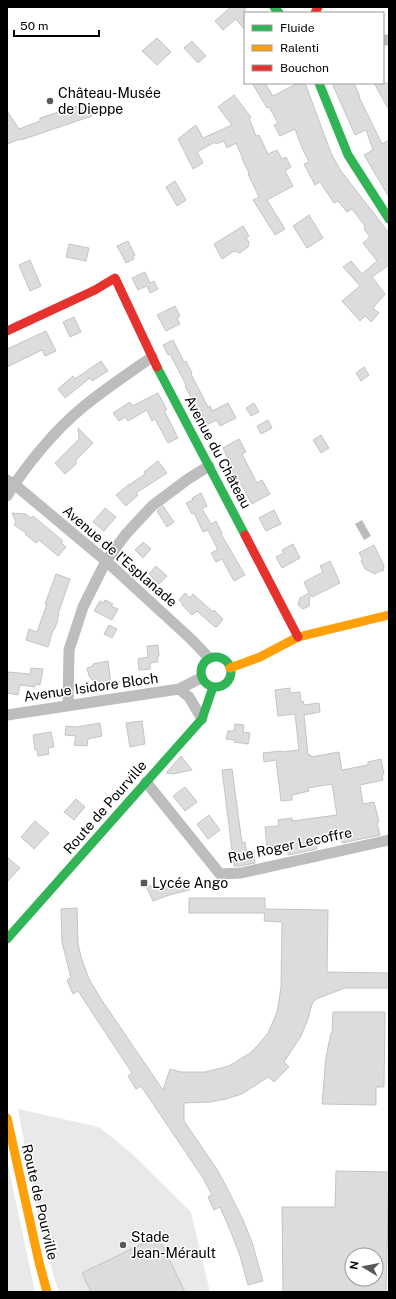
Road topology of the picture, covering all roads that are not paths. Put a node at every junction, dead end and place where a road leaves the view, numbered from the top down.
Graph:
1 (319, 84) edge
2 (389, 219) edge
3 (7, 331) edge
4 (152, 357) junction
5 (209, 466) junction
6 (11, 482) edge
7 (7, 496) edge
8 (106, 562) junction
9 (389, 615) edge
10 (298, 637) junction
11 (210, 658) junction
12 (230, 668) junction
13 (201, 678) junction
14 (213, 687) junction
15 (179, 689) junction
16 (68, 706) junction
17 (7, 715) edge
18 (202, 719) junction
19 (146, 782) junction
20 (389, 840) edge
21 (7, 939) edge
22 (7, 1118) edge
23 (47, 1292) edge

1 - 2 main road
3 - 4 main road, Avenue du Château
4 - 5 main road, Avenue du Château
4 - 6 street
5 - 8 street
5 - 10 main road, Avenue du Château
6 - 7 street
6 - 8 street, Avenue de l'Esplanade
8 - 11 street, Avenue de l'Esplanade
8 - 16 street
9 - 10 main road
10 - 12 main road
11 - 12 main road
11 - 13 main road
12 - 14 main road
13 - 14 main road
13 - 15 street, Avenue Isidore Bloch
14 - 18 main road, Route de Pourville
15 - 16 street, Avenue Isidore Bloch
15 - 18 street, Avenue Isidore Bloch
16 - 17 street, Avenue Isidore Bloch
18 - 19 main road, Route de Pourville
19 - 20 street, Rue Roger Lecoffre
19 - 21 main road, Route de Pourville
22 - 23 main road, Route de Pourville

